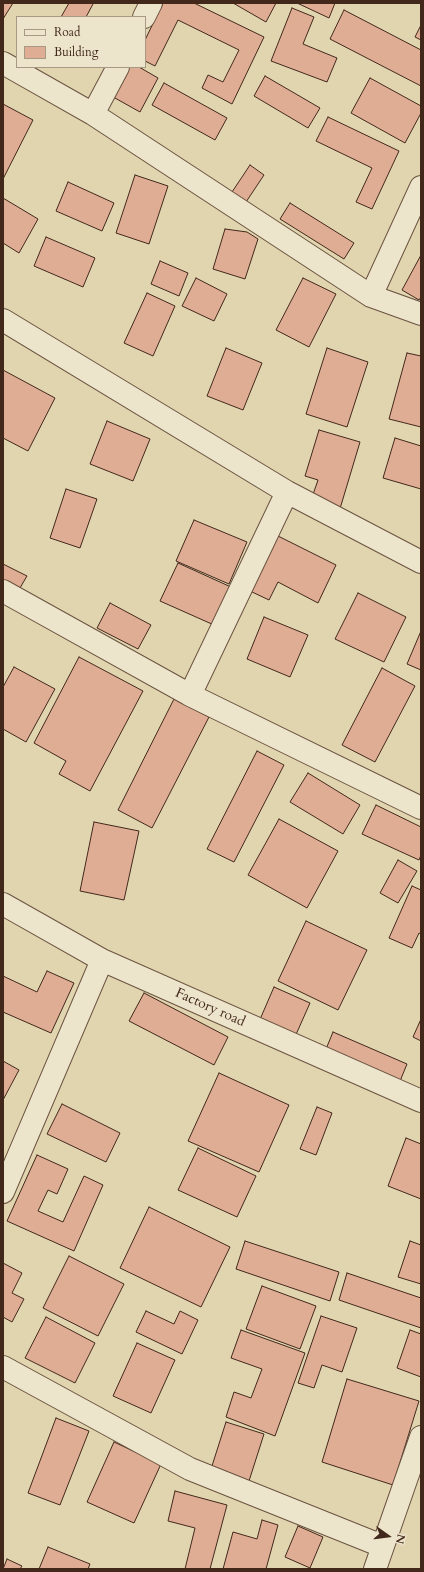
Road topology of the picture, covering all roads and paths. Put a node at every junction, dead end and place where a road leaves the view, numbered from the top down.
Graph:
1 (151, 3) edge
2 (144, 16) edge
3 (3, 63) edge
4 (117, 68) edge
5 (93, 114) junction
6 (421, 187) edge
7 (370, 296) junction
8 (421, 314) edge
9 (3, 320) edge
10 (287, 492) junction
11 (421, 562) edge
12 (3, 591) edge
13 (190, 695) junction
14 (421, 808) edge
15 (3, 904) edge
16 (102, 960) junction
17 (421, 1102) edge
18 (3, 1192) edge
19 (3, 1367) edge
20 (421, 1436) edge
21 (382, 1546) junction
22 (375, 1569) edge

1 - 2 street
3 - 5 street
4 - 5 street
5 - 7 street
6 - 7 street
7 - 8 street
9 - 10 street
10 - 11 street
10 - 13 street
12 - 13 street
13 - 14 street
15 - 16 street, Factory road
16 - 17 street, Factory road
16 - 18 street
19 - 21 street
20 - 21 street
21 - 22 street

